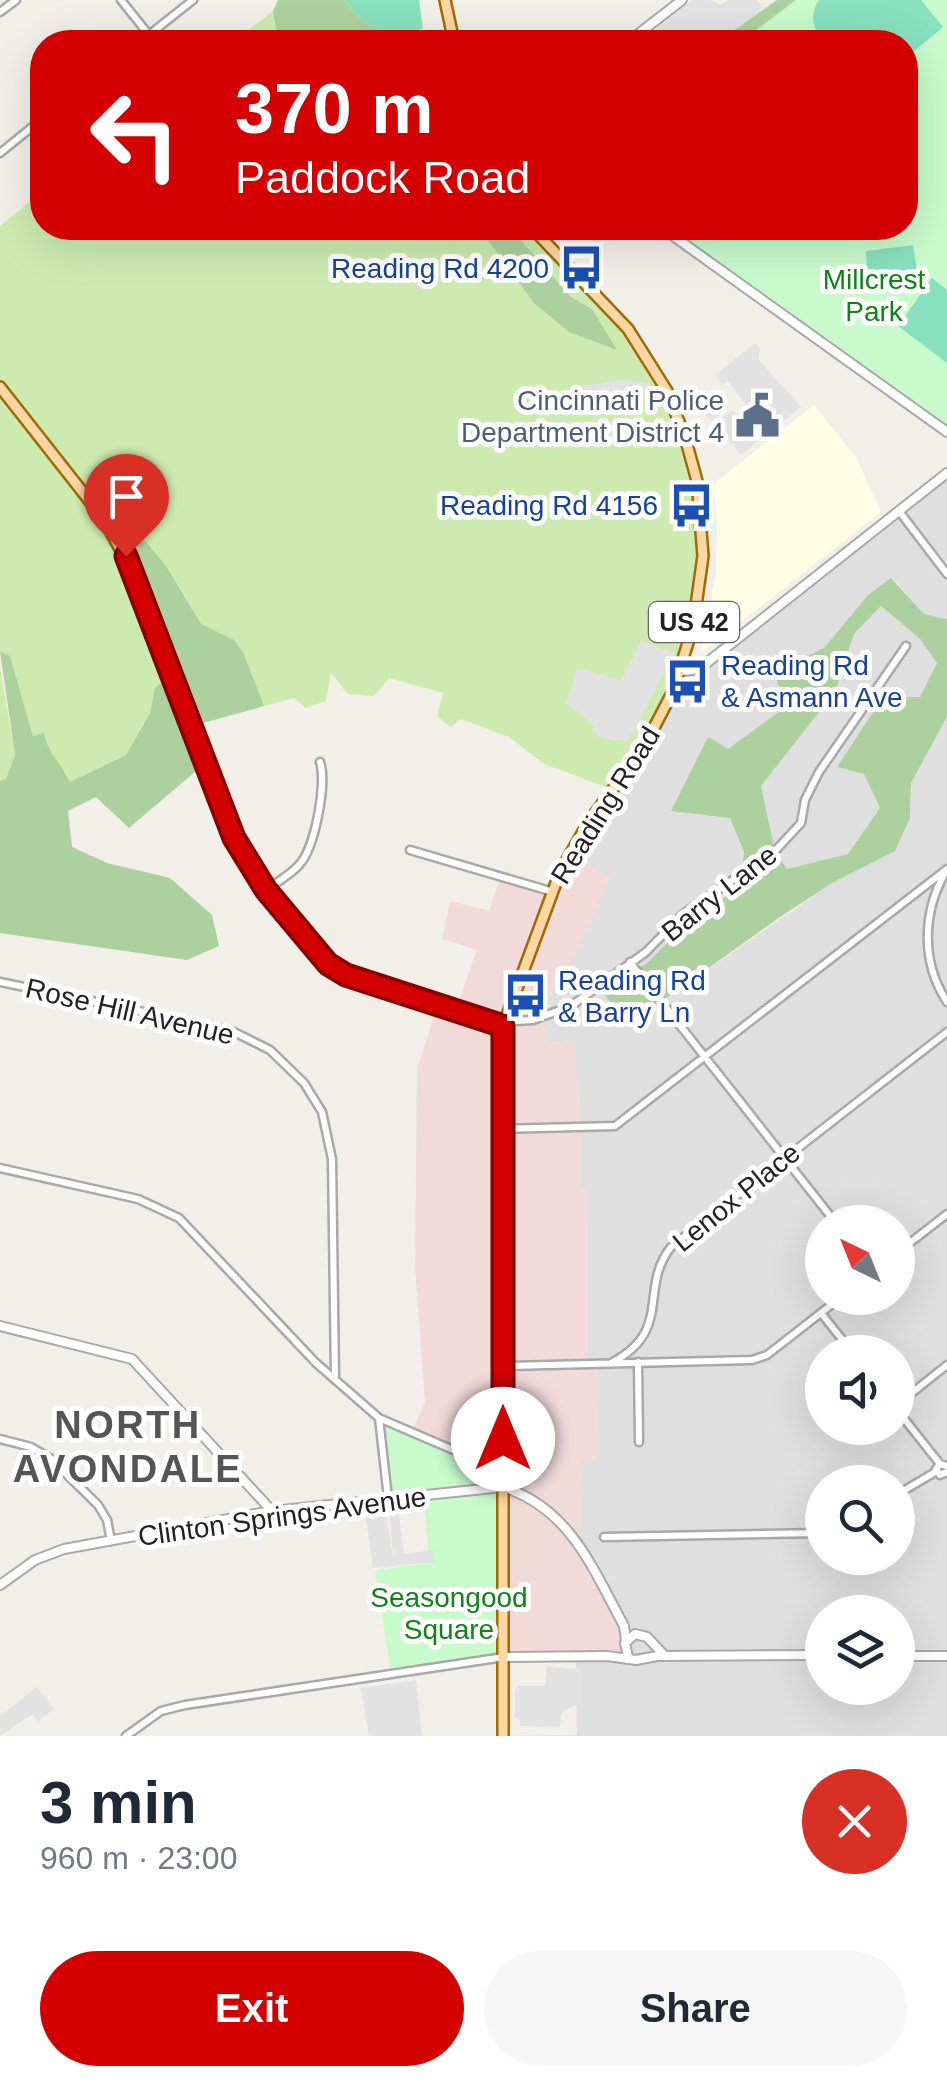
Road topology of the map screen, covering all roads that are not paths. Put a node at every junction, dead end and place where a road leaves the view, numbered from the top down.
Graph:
1 (16, 0) edge
2 (121, 0) edge
3 (194, 0) edge
4 (445, 0) edge
5 (682, 0) edge
6 (0, 12) edge
7 (144, 30) edge
8 (156, 30) edge
9 (451, 30) edge
10 (643, 30) edge
11 (30, 129) edge
12 (0, 153) edge
13 (543, 240) edge
14 (679, 240) edge
15 (0, 387) edge
16 (947, 432) edge
17 (947, 473) edge
18 (899, 512) junction
19 (947, 574) edge
20 (906, 646) dead end
21 (681, 671) junction
22 (320, 762) dead end
23 (410, 850) dead end
24 (947, 869) edge
25 (266, 890) junction
26 (550, 891) junction
27 (630, 962) junction
28 (0, 982) edge
29 (947, 1002) edge
30 (504, 1022) junction
31 (947, 1032) edge
32 (704, 1057) junction
33 (503, 1128) junction
34 (784, 1158) junction
35 (0, 1168) edge
36 (821, 1205) edge
37 (947, 1214) edge
38 (915, 1239) edge
39 (817, 1315) edge
40 (822, 1315) edge
41 (0, 1326) edge
42 (838, 1335) edge
43 (638, 1362) junction
44 (611, 1363) junction
45 (947, 1364) edge
46 (504, 1366) junction
47 (335, 1376) junction
48 (915, 1390) edge
49 (380, 1418) junction
50 (915, 1435) edge
51 (0, 1439) edge
52 (639, 1442) dead end
53 (479, 1462) dead end
54 (943, 1472) edge
55 (915, 1486) edge
56 (503, 1487) junction
57 (388, 1498) junction
58 (272, 1511) junction
59 (805, 1533) edge
60 (604, 1537) dead end
61 (110, 1540) junction
62 (0, 1585) edge
63 (624, 1626) junction
64 (635, 1634) junction
65 (625, 1643) junction
66 (651, 1644) junction
67 (504, 1656) junction
68 (607, 1656) junction
69 (648, 1656) junction
70 (665, 1656) junction
71 (805, 1656) edge
72 (915, 1656) edge
73 (947, 1656) edge
74 (628, 1657) junction
75 (126, 1736) edge
76 (504, 1736) edge

1 - 6 street
2 - 7 street
3 - 8 street
4 - 9 main road
5 - 10 street
11 - 12 street
13 - 21 main road, Reading Road / US 42
14 - 16 street
15 - 25 main road
17 - 18 street
18 - 19 street
18 - 21 street
20 - 27 street, Barry Lane
21 - 26 main road, Reading Road / US 42
22 - 25 street
23 - 26 street
24 - 29 street
24 - 32 street
25 - 30 main road
26 - 30 main road, Reading Road / US 42
27 - 30 street, Barry Lane
27 - 32 street
28 - 47 street, Rose Hill Avenue
30 - 33 main road, Reading Road / US 42
31 - 34 street, Lenox Place
32 - 33 street
32 - 34 street
33 - 46 main road, Reading Road / US 42
34 - 36 street
34 - 44 street, Lenox Place
35 - 47 street
37 - 38 street
39 - 43 street
40 - 42 street
41 - 58 street
43 - 44 street
43 - 52 street
44 - 46 street
45 - 48 street
46 - 56 main road, Reading Road / US 42
47 - 49 street
49 - 53 street
49 - 57 street
50 - 54 street
51 - 61 street
54 - 55 street
56 - 57 street, Clinton Springs Avenue
56 - 63 street
56 - 67 main road, Reading Road / US 42
57 - 58 street, Clinton Springs Avenue
58 - 61 street, Clinton Springs Avenue
59 - 60 street
61 - 62 street, Clinton Springs Avenue
63 - 64 street
63 - 65 street
64 - 65 street
64 - 66 street
65 - 68 street
65 - 74 street
66 - 69 street
66 - 70 street
67 - 68 street
67 - 75 street
67 - 76 main road, Reading Road / US 42
68 - 74 street
69 - 70 street
69 - 74 street
70 - 71 street
72 - 73 street

